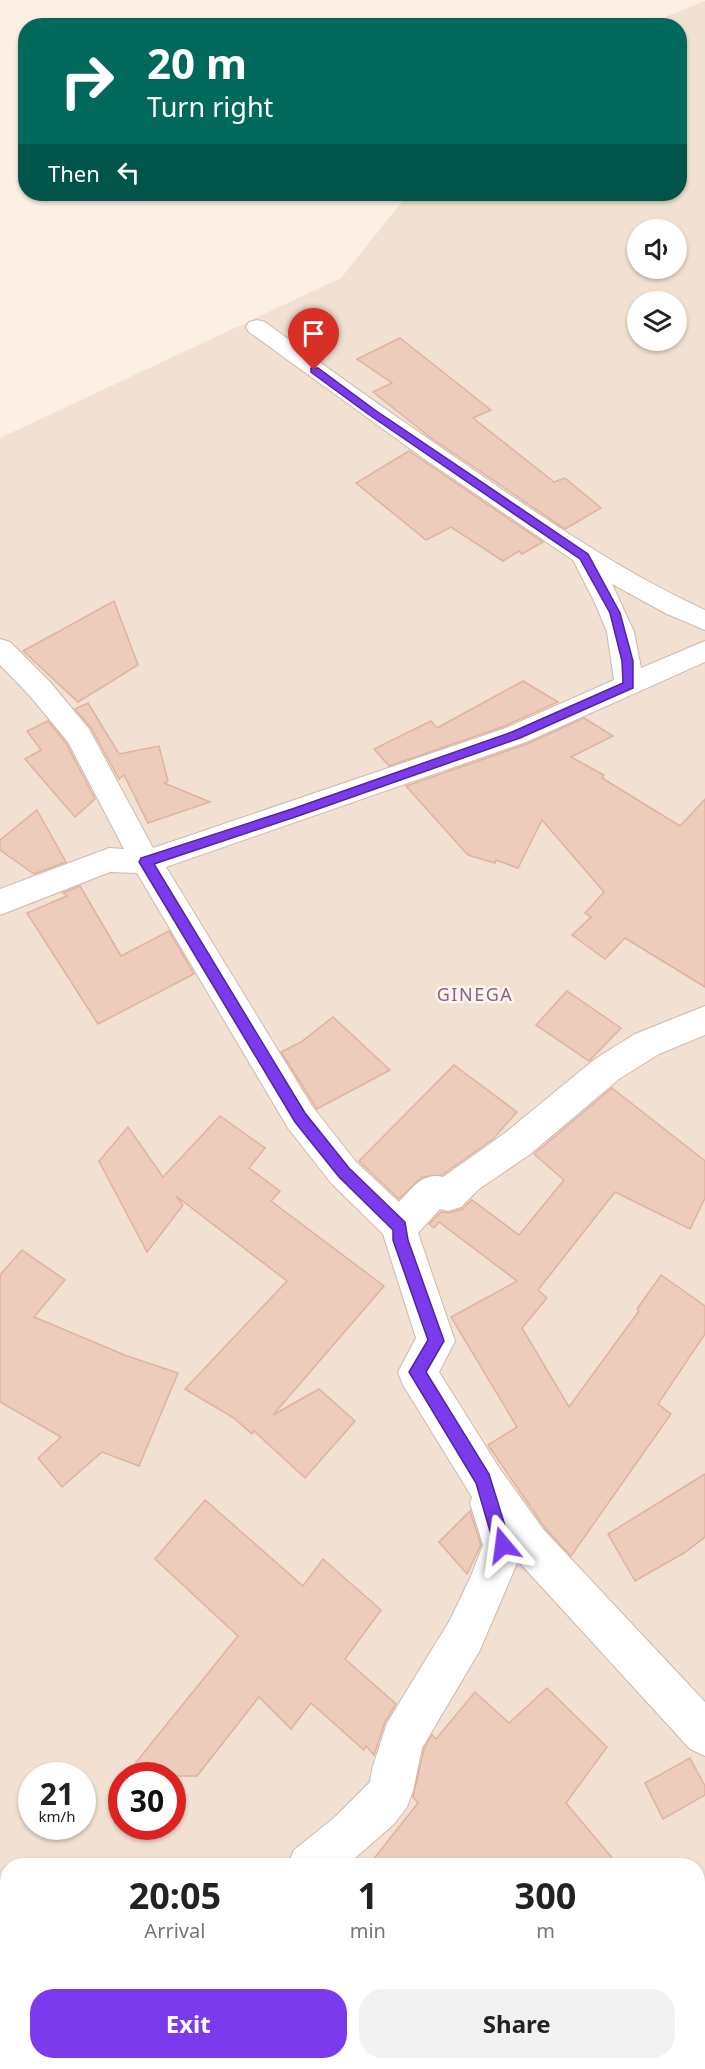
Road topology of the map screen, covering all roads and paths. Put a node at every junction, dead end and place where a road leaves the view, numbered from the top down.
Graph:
1 (257, 327) dead end
2 (584, 557) junction
3 (705, 621) edge
4 (0, 649) edge
5 (705, 651) edge
6 (628, 685) junction
7 (146, 862) junction
8 (0, 903) edge
9 (705, 1020) edge
10 (400, 1227) junction
11 (484, 1480) junction
12 (705, 1734) edge
13 (320, 1858) edge

1 - 2 street
2 - 3 street
2 - 6 street
4 - 7 street
5 - 6 street
6 - 7 street
7 - 8 street
7 - 10 street
9 - 10 street
10 - 11 street
11 - 12 street
11 - 13 street

